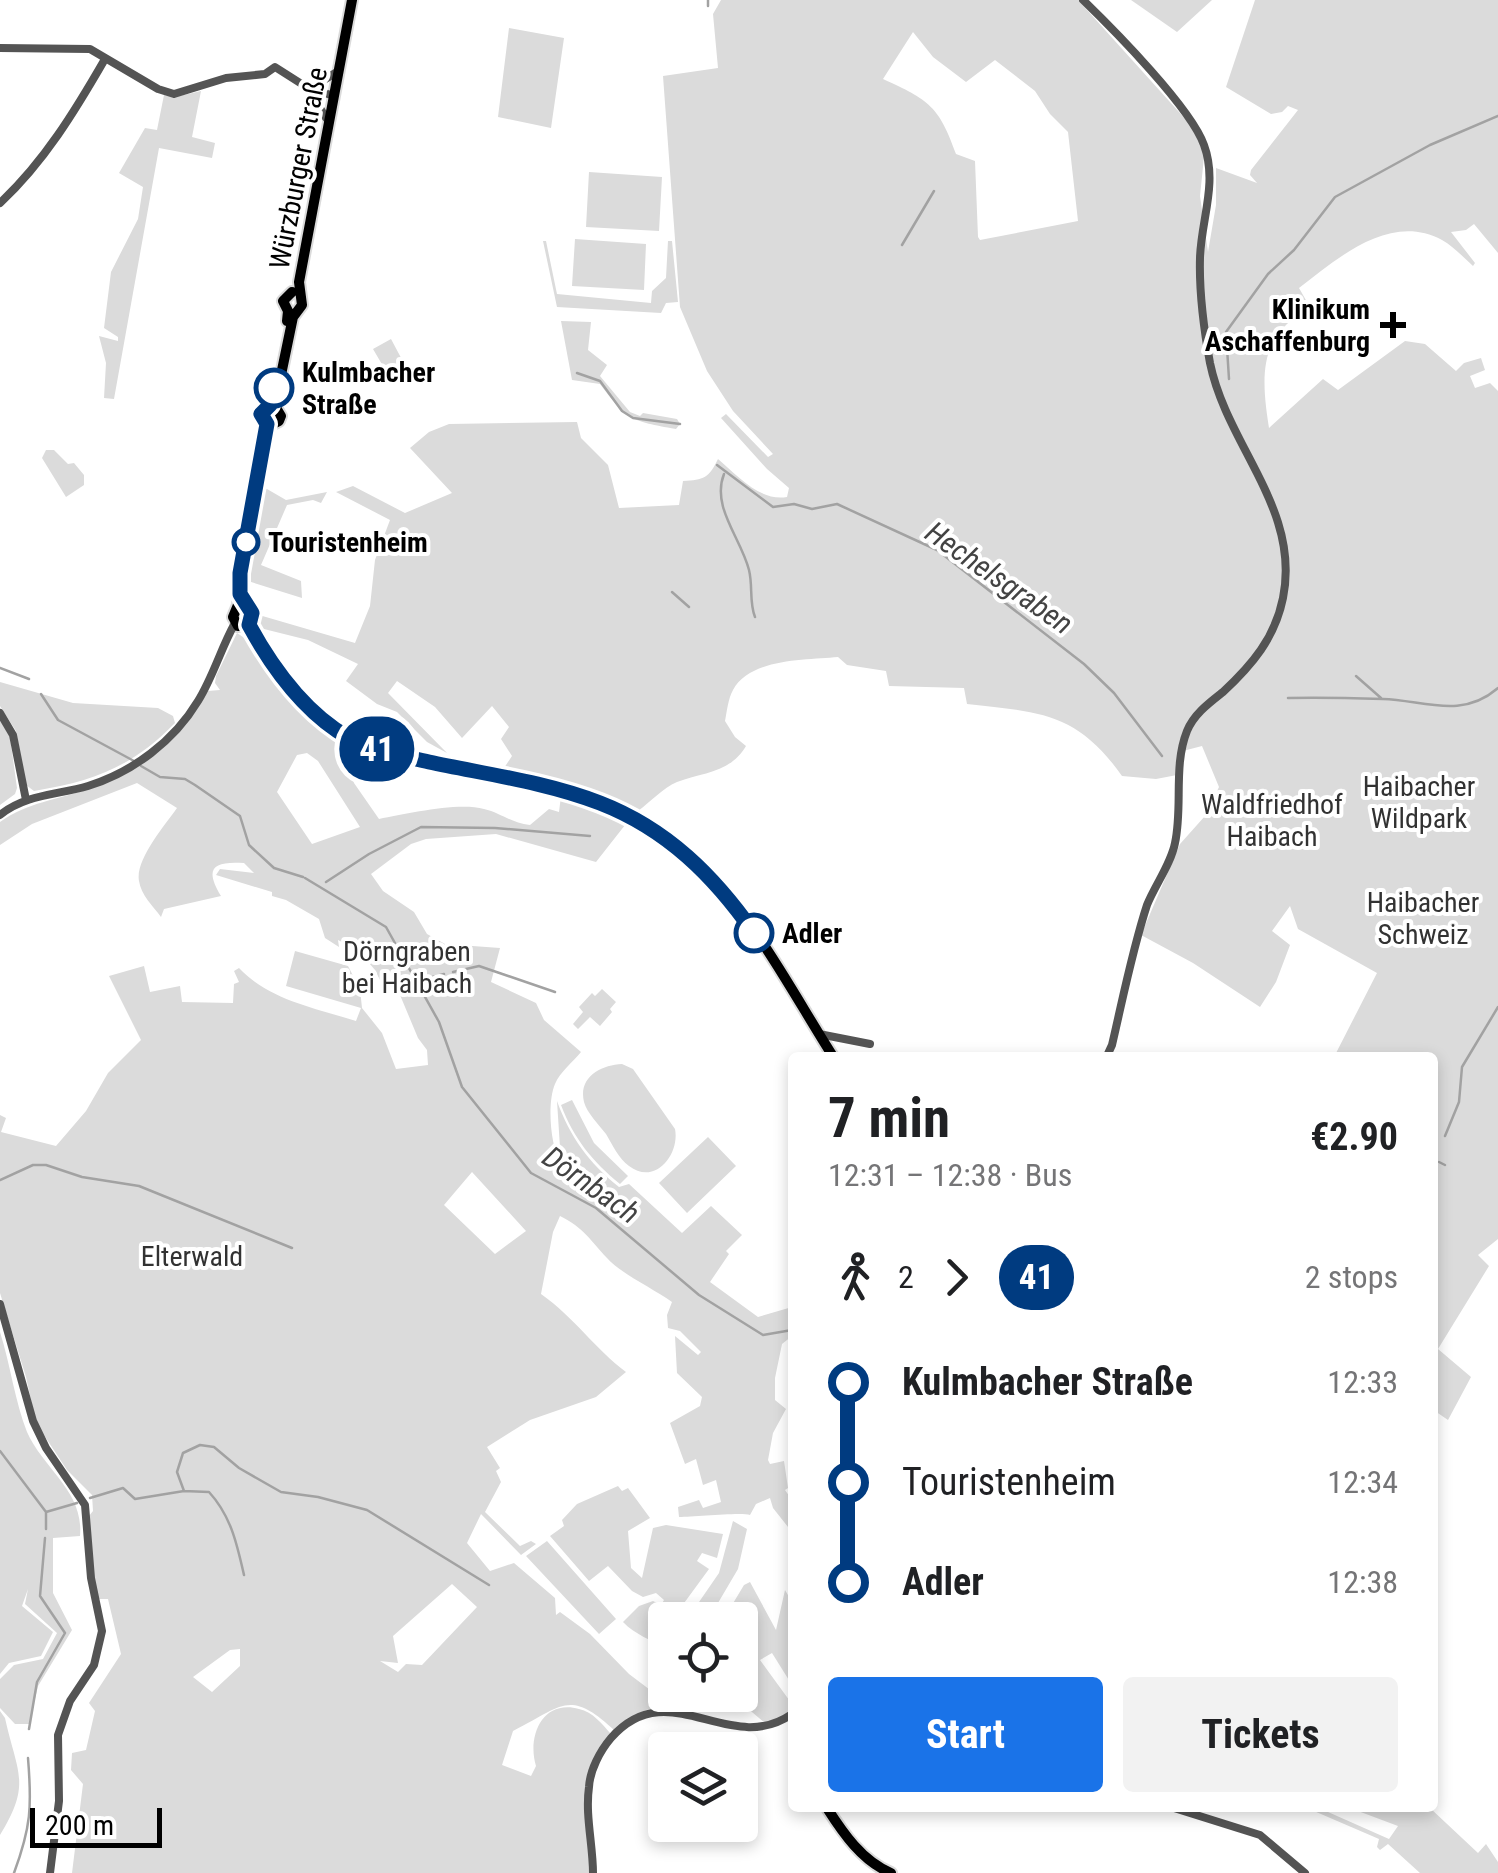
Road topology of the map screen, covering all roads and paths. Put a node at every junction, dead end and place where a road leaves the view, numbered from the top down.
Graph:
1 (352, 0) edge
2 (1084, 0) edge
3 (0, 48) edge
4 (343, 50) junction
5 (105, 59) junction
6 (337, 72) junction
7 (308, 88) junction
8 (331, 95) junction
9 (326, 118) junction
10 (0, 203) edge
11 (295, 294) junction
12 (242, 610) junction
13 (242, 628) junction
14 (0, 713) edge
15 (26, 800) junction
16 (0, 815) edge
17 (818, 1034) junction
18 (841, 1039) junction
19 (870, 1044) dead end
20 (830, 1052) edge
21 (1109, 1052) edge
22 (0, 1304) edge
23 (788, 1716) edge
24 (829, 1812) edge
25 (1188, 1812) edge
26 (50, 1873) edge
27 (593, 1873) edge
28 (890, 1873) edge
29 (1305, 1873) edge

1 - 4 main road, Würzburger Straße
2 - 21 street
3 - 5 street
4 - 6 main road, Würzburger Straße
4 - 11 main road, Würzburger Straße
5 - 7 street
5 - 10 street
6 - 7 street
6 - 8 main road, Würzburger Straße
7 - 8 street
7 - 9 street
8 - 9 main road, Würzburger Straße
9 - 11 main road, Würzburger Straße
11 - 12 main road, Würzburger Straße
12 - 13 main road
12 - 13 main road
13 - 15 street
13 - 17 main road
14 - 15 street
15 - 16 street
17 - 18 street
17 - 20 main road
18 - 19 street
18 - 20 street
22 - 26 street
23 - 27 street
24 - 28 main road
25 - 29 street

